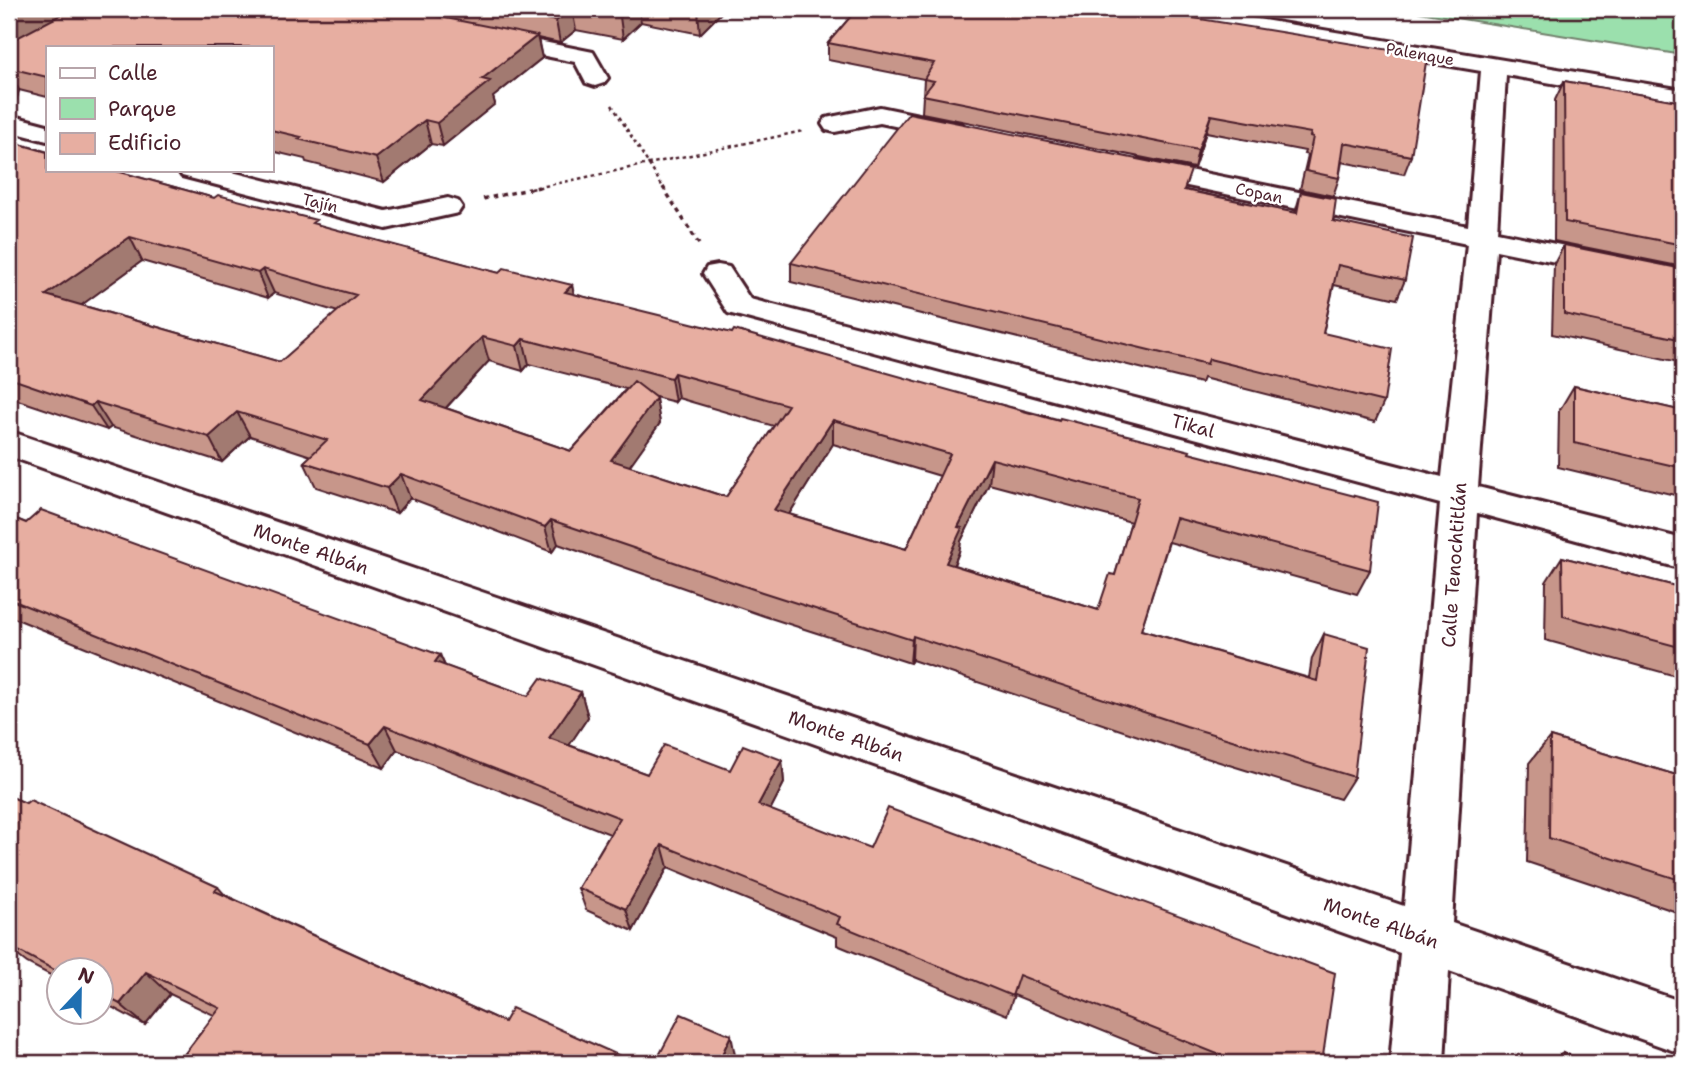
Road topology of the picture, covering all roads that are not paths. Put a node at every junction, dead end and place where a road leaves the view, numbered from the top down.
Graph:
1 (1158, 9) edge
2 (465, 33) edge
3 (1494, 66) junction
4 (594, 78) road end
5 (1683, 99) edge
6 (9, 123) edge
7 (835, 124) road end
8 (46, 132) edge
9 (976, 135) edge
10 (1113, 163) edge
11 (200, 172) edge
12 (448, 207) road end
13 (1482, 238) junction
14 (718, 274) road end
15 (1683, 279) edge
16 (9, 443) edge
17 (1459, 497) junction
18 (1683, 554) edge
19 (1426, 939) junction
20 (1683, 1028) edge
21 (1417, 1063) edge

1 - 3 street, Palenque
2 - 4 street
3 - 5 street, Palenque
3 - 13 street, Calle Tenochtitlán
6 - 8 street
7 - 9 street
10 - 13 street, Copan
11 - 12 street, Tajín
13 - 15 street, Copan
13 - 17 street, Calle Tenochtitlán
14 - 17 street, Tikal
16 - 19 street, Monte Albán
17 - 18 street, Tikal
17 - 19 street, Calle Tenochtitlán
19 - 20 street, Monte Albán
19 - 21 street, Calle Tenochtitlán

